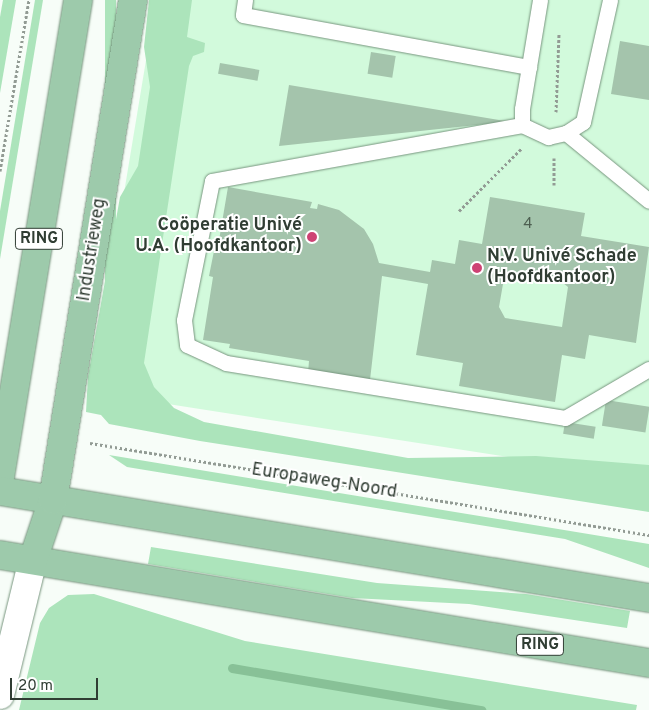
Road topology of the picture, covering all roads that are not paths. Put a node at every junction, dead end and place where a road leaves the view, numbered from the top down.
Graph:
1 (78, 0) edge
2 (133, 0) edge
3 (245, 0) edge
4 (540, 0) edge
5 (610, 0) edge
6 (529, 67) junction
7 (522, 125) junction
8 (561, 134) junction
9 (649, 201) edge
10 (649, 369) edge
11 (0, 477) edge
12 (0, 491) edge
13 (53, 500) junction
14 (0, 555) edge
15 (32, 560) junction
16 (649, 598) edge
17 (649, 662) edge
18 (0, 695) edge

1 - 11 main road, RING
2 - 13 main road, Industrieweg
3 - 6 lane
4 - 6 lane
5 - 8 lane
6 - 7 lane
7 - 8 lane
7 - 10 lane
8 - 9 lane
12 - 13 main road
13 - 15 main road
13 - 16 main road
14 - 15 main road, RING
15 - 17 main road, RING
15 - 18 street

